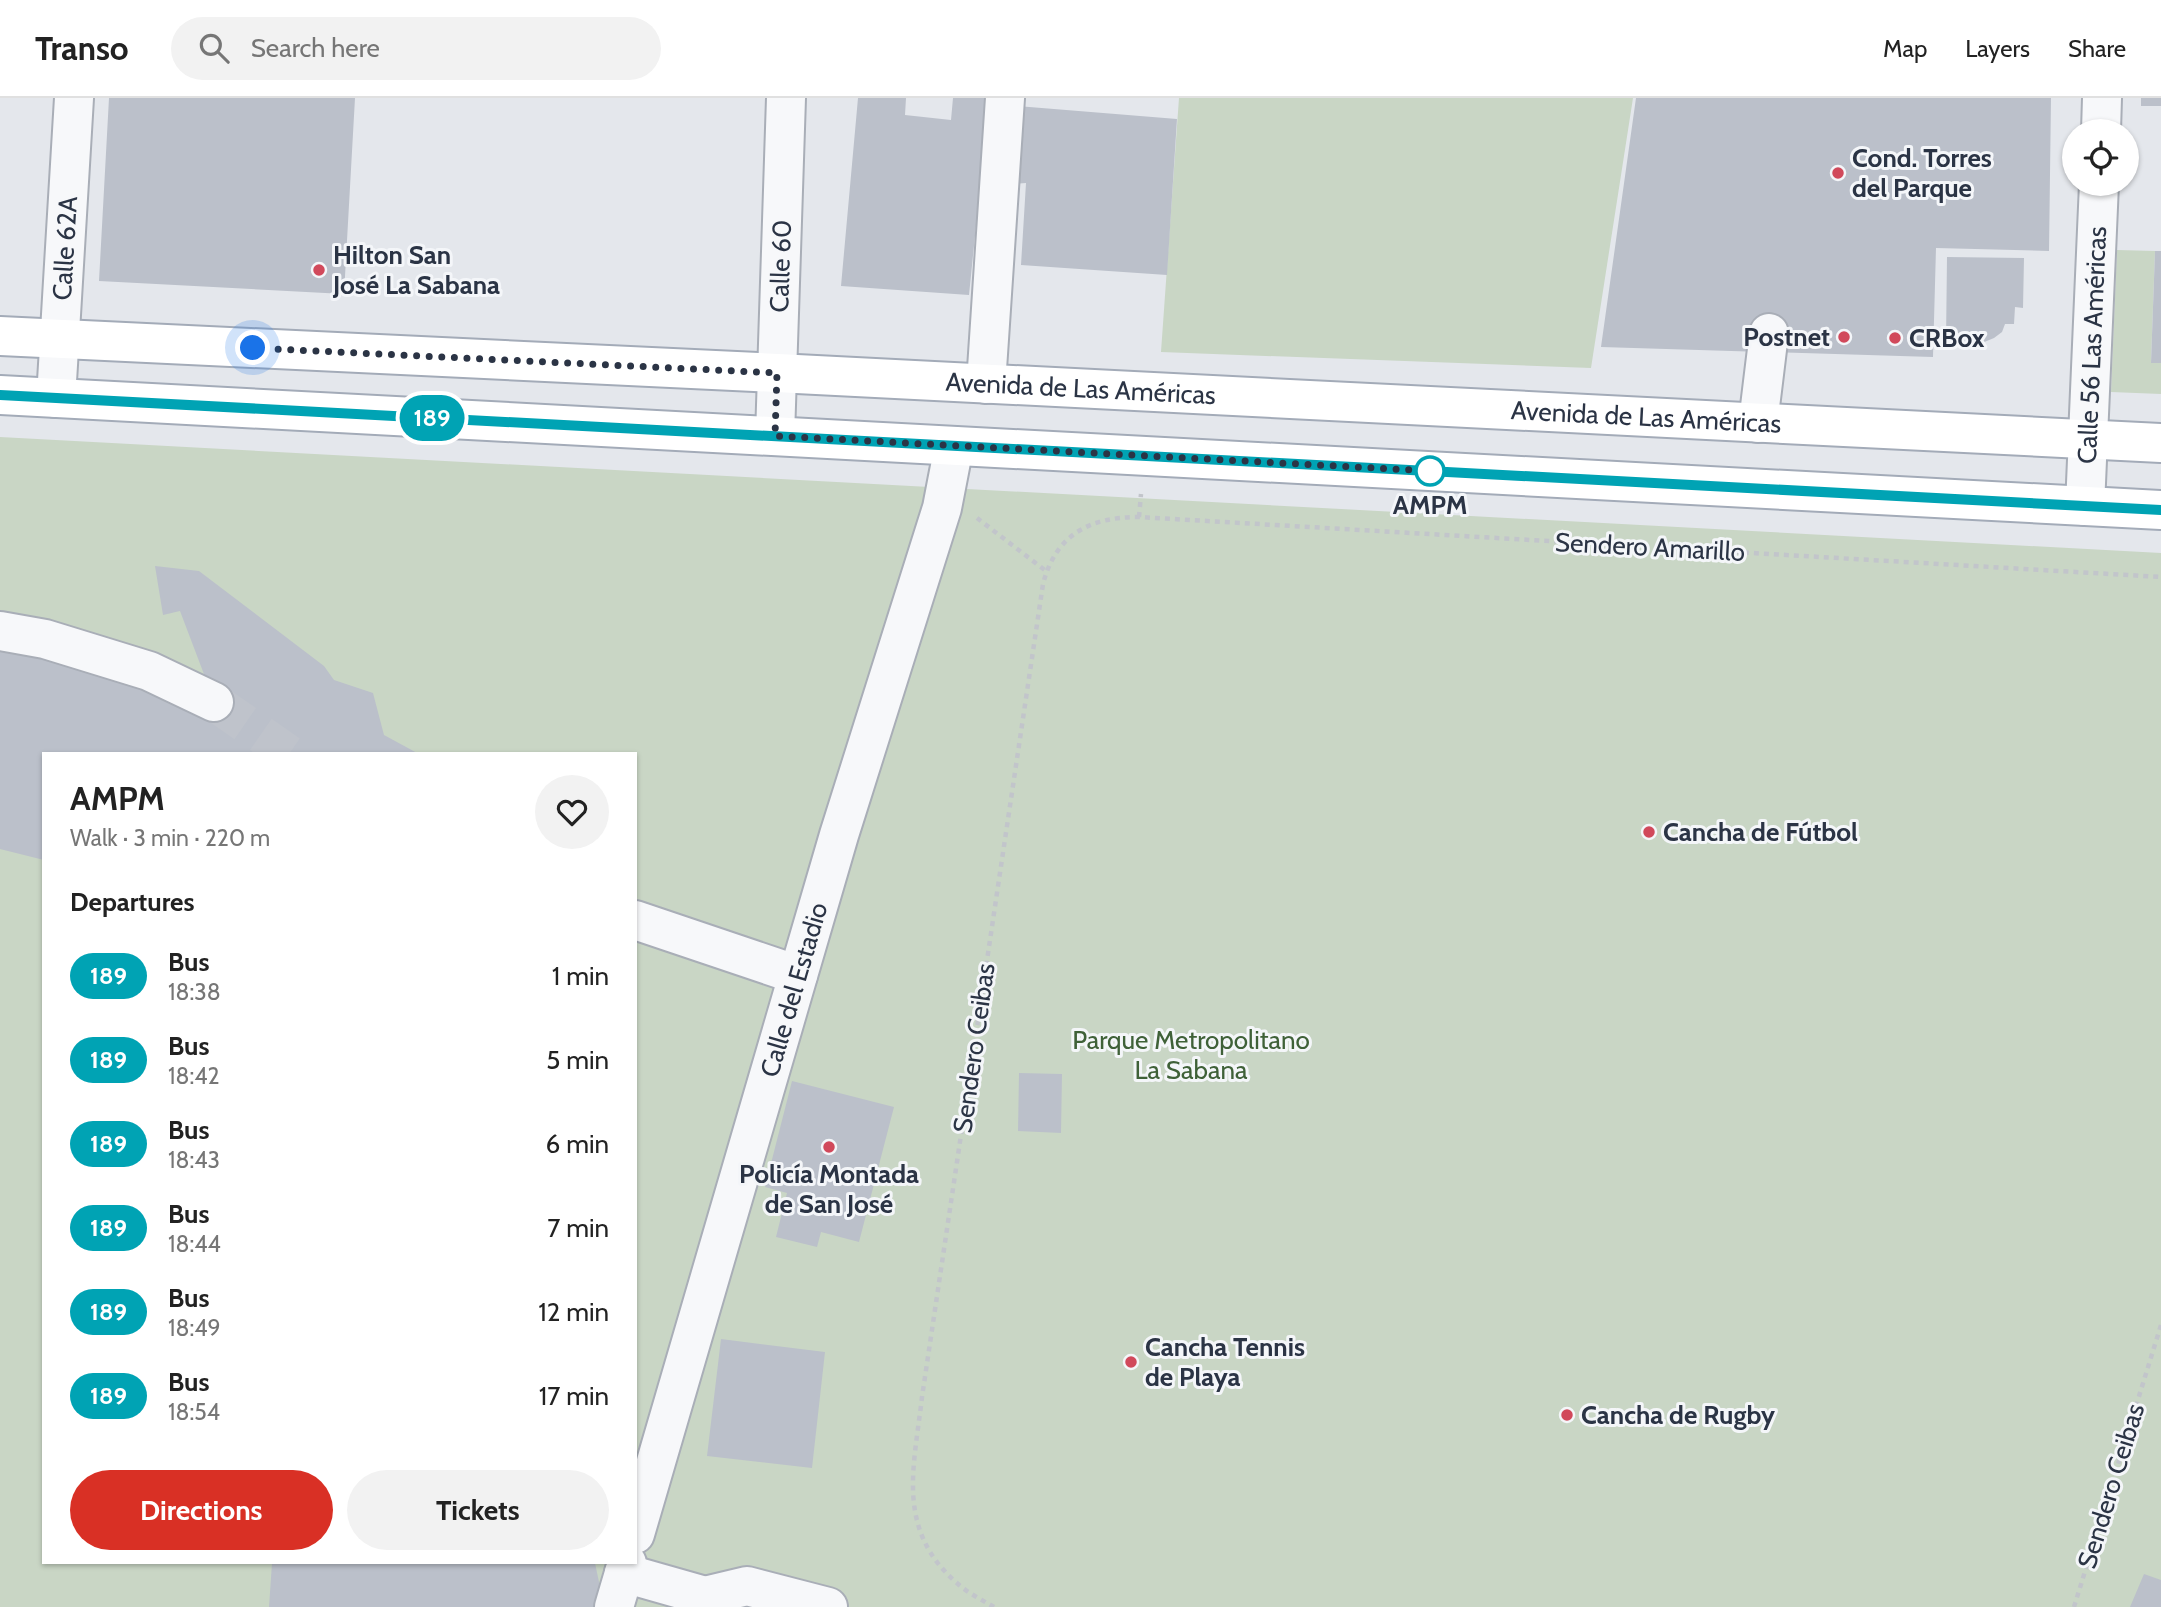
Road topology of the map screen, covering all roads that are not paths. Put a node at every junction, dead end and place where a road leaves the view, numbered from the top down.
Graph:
1 (74, 98) edge
2 (786, 98) edge
3 (1005, 98) edge
4 (2102, 98) edge
5 (2101, 119) edge
6 (2099, 196) edge
7 (1769, 333) dead end
8 (0, 336) edge
9 (60, 339) junction
10 (777, 373) junction
11 (986, 384) junction
12 (0, 395) edge
13 (56, 398) junction
14 (1758, 423) junction
15 (775, 436) junction
16 (2090, 440) junction
17 (2161, 443) edge
18 (954, 446) junction
19 (2085, 506) junction
20 (2161, 510) edge
21 (0, 631) edge
22 (214, 702) tunnel mouth
23 (637, 920) edge
24 (798, 975) junction
25 (637, 1527) edge
26 (621, 1581) edge
27 (712, 1602) edge
28 (828, 1607) edge

1 - 9 street, Calle 62A
2 - 10 street, Calle 60
3 - 11 street
4 - 5 street
6 - 16 street, Calle 56 Las Américas
7 - 14 street
8 - 9 main road, Avenida de Las Américas
9 - 10 main road, Avenida de Las Américas
9 - 13 street, Calle 62A
10 - 11 main road, Avenida de Las Américas
10 - 15 street, Calle 60
11 - 14 main road, Avenida de Las Américas
12 - 13 main road
13 - 15 main road
14 - 16 main road, Avenida de Las Américas
15 - 18 main road
16 - 17 main road, Avenida de Las Américas
16 - 19 street, Calle 56 Las Américas
18 - 19 main road
18 - 24 street, Calle del Estadio
19 - 20 main road
21 - 22 street
23 - 24 street
24 - 25 street, Calle del Estadio
26 - 27 street
27 - 28 street

